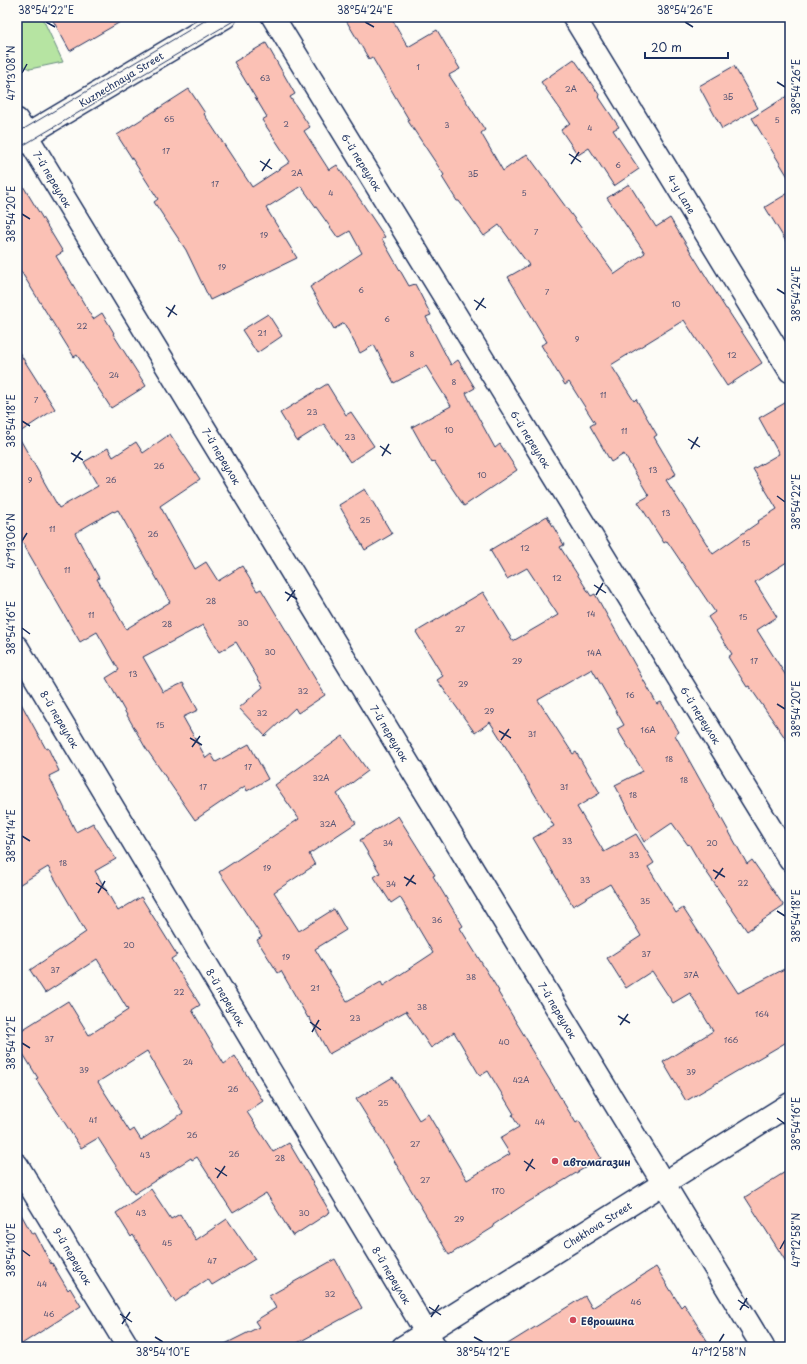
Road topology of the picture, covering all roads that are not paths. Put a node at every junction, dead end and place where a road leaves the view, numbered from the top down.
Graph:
1 (225, 17) edge
2 (273, 17) edge
3 (574, 17) edge
4 (20, 132) edge
5 (790, 371) edge
6 (17, 647) edge
7 (790, 860) edge
8 (790, 1104) edge
9 (17, 1165) edge
10 (663, 1183) junction
11 (430, 1340) edge
12 (128, 1347) edge
13 (404, 1347) edge
14 (763, 1347) edge

1 - 4 street, Kuznechnaya Street
2 - 7 street, 6-й переулок
3 - 5 street, 4-y Lane
4 - 10 street, 7-й переулок
6 - 11 street, 8-й переулок
8 - 10 street, Chekhova Street
9 - 12 street, 9-й переулок
10 - 11 street, Chekhova Street
10 - 14 street, 7-й переулок
11 - 13 street, Chekhova Street

